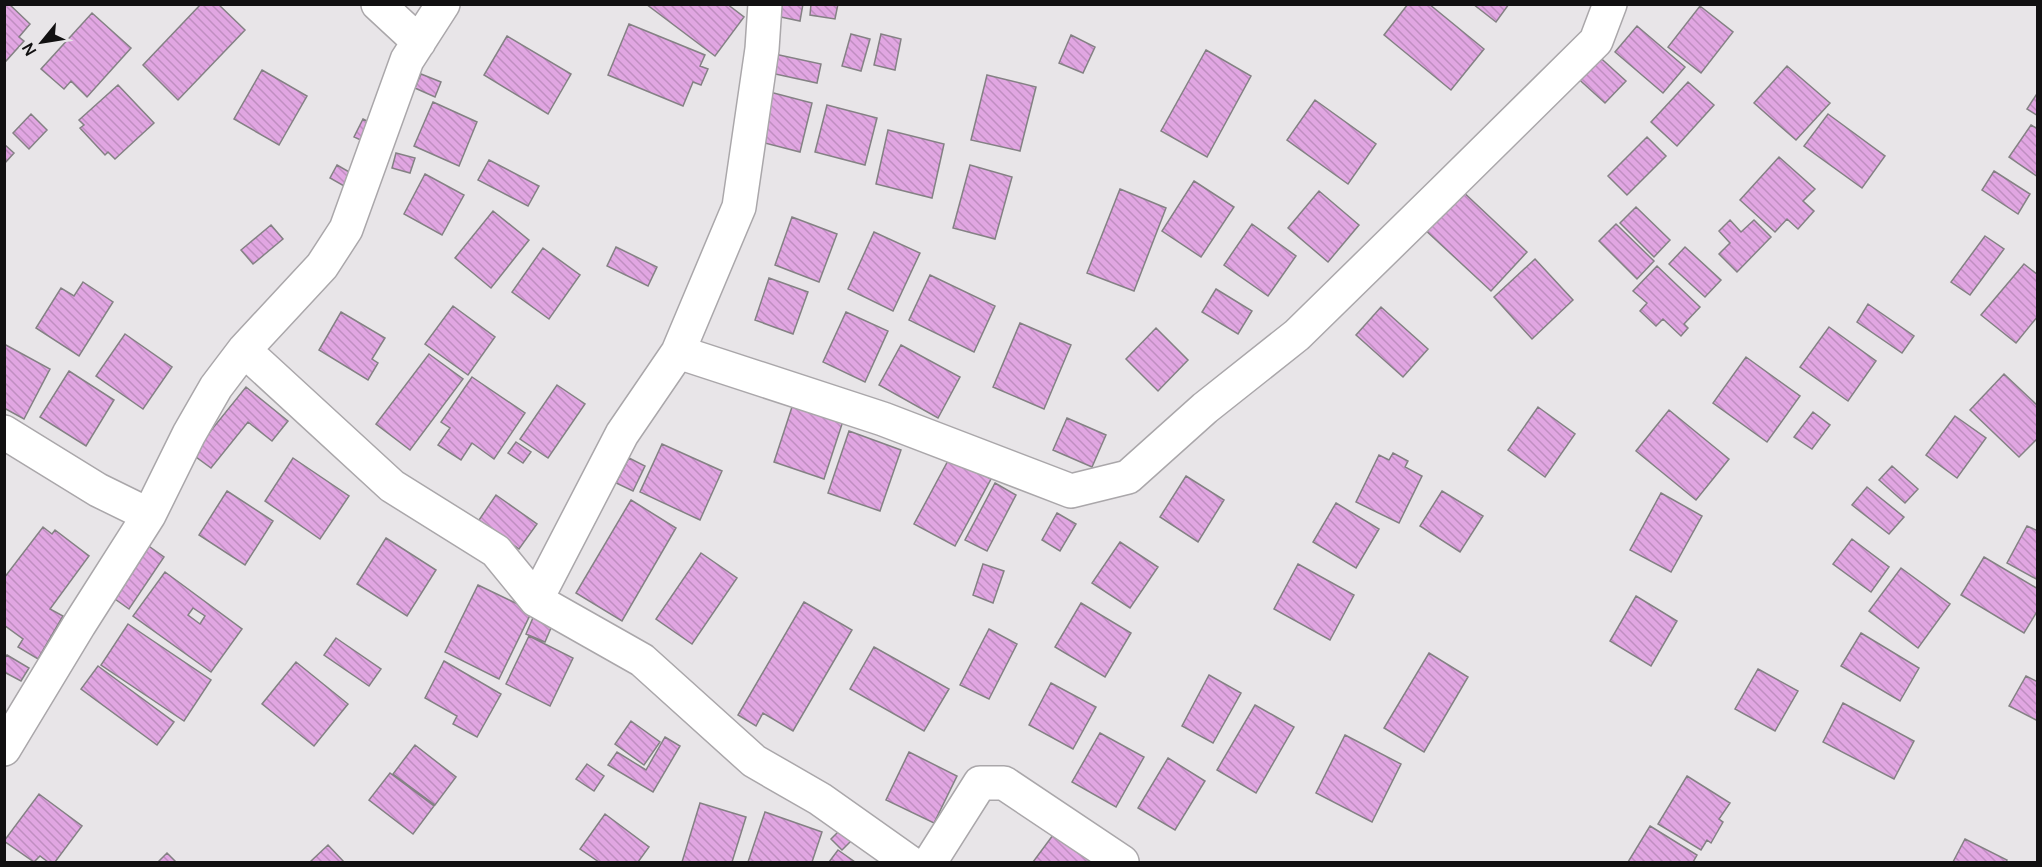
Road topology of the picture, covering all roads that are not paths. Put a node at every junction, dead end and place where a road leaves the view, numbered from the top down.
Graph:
1 (378, 4) edge
2 (443, 4) edge
3 (765, 4) edge
4 (1610, 4) edge
5 (419, 42) junction
6 (244, 350) junction
7 (678, 352) junction
8 (4, 432) edge
9 (149, 515) junction
10 (536, 600) junction
11 (4, 749) edge
12 (909, 862) edge
13 (930, 862) edge
14 (1122, 862) edge

1 - 5 street
2 - 5 street
3 - 7 street
4 - 7 street
5 - 6 street
6 - 9 street
6 - 10 street
7 - 10 street
8 - 9 street
9 - 11 street
10 - 12 street
13 - 14 street

